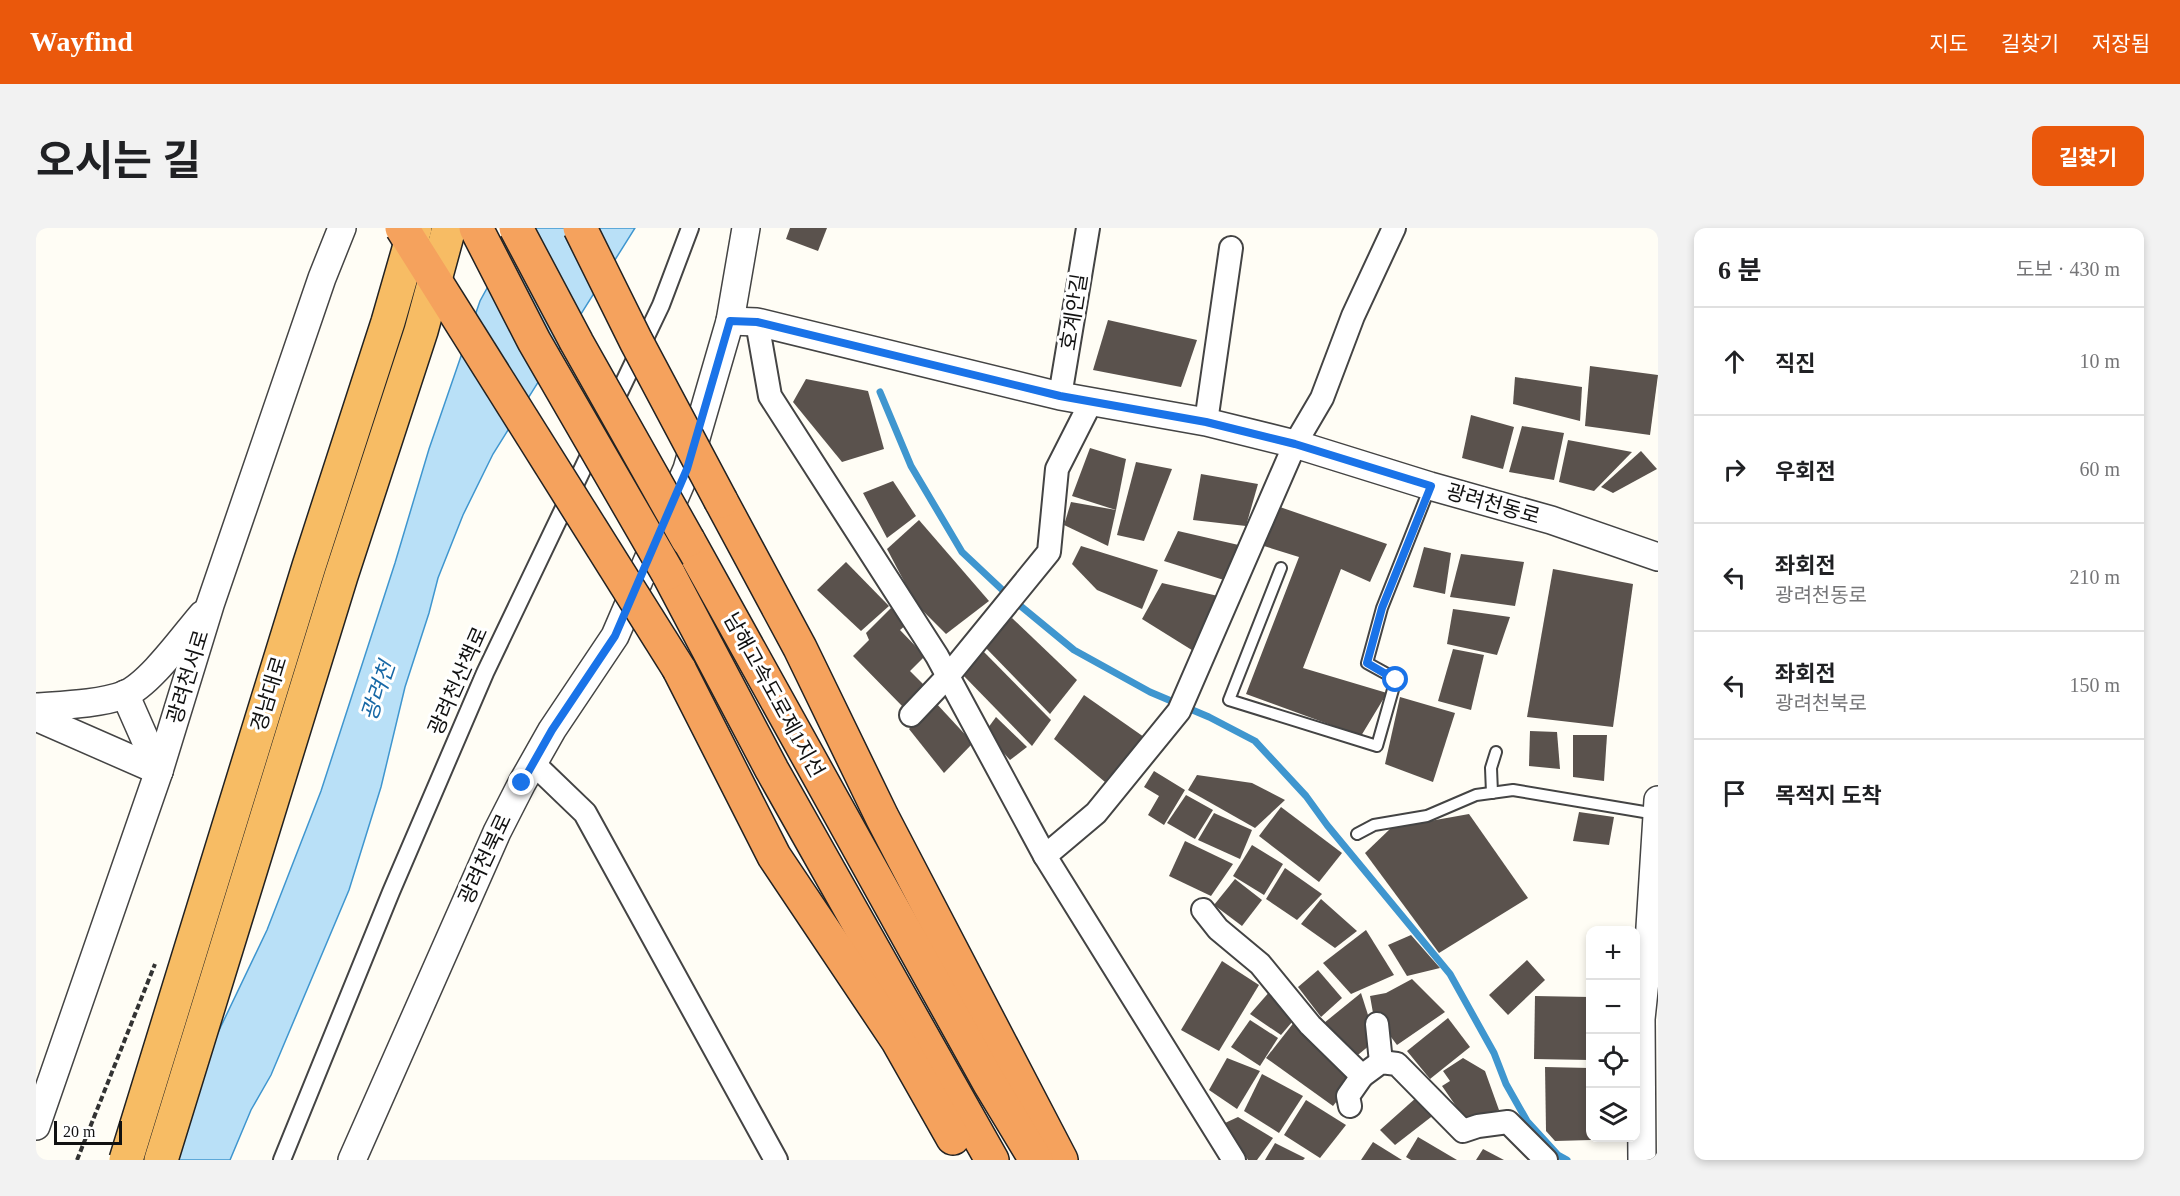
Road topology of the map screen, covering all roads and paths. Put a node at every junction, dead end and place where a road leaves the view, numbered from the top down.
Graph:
1 (342, 228) edge
2 (402, 228) edge
3 (415, 228) edge
4 (449, 228) edge
5 (476, 228) edge
6 (516, 228) edge
7 (580, 228) edge
8 (690, 228) edge
9 (746, 228) edge
10 (1088, 228) edge
11 (1394, 228) edge
12 (1231, 248) dead end
13 (730, 321) junction
14 (757, 322) junction
15 (1060, 396) junction
16 (1091, 402) junction
17 (1206, 422) junction
18 (1295, 444) junction
19 (1431, 486) junction
20 (1658, 557) edge
21 (1281, 568) dead end
22 (210, 605) junction
23 (948, 676) junction
24 (125, 694) junction
25 (36, 707) edge
26 (911, 715) dead end
27 (36, 717) edge
28 (1496, 752) dead end
29 (533, 763) junction
30 (159, 771) junction
31 (1492, 793) junction
32 (1657, 807) edge
33 (1357, 834) dead end
34 (1045, 856) junction
35 (1203, 910) dead end
36 (1377, 1024) dead end
37 (1381, 1062) junction
38 (1362, 1076) junction
39 (1350, 1106) dead end
40 (36, 1126) edge
41 (126, 1160) edge
42 (161, 1160) edge
43 (282, 1160) edge
44 (352, 1160) edge
45 (776, 1160) edge
46 (966, 1160) edge
47 (992, 1160) edge
48 (1036, 1160) edge
49 (1061, 1160) edge
50 (1234, 1160) edge
51 (1546, 1160) edge
52 (1642, 1160) edge

1 - 22 street, 광려천서로
2 - 46 highway, bridge
3 - 41 highway, 경남대로, bridge
4 - 42 highway, 경남대로, bridge
5 - 47 highway, 남해고속도로제1지선, bridge
6 - 48 highway, 남해고속도로제1지선, bridge
7 - 49 highway, bridge
8 - 43 street, 광려천산책로
9 - 13 street, 광려천북로
10 - 15 street, 호계안길
11 - 18 street
12 - 17 street
13 - 14 street, 광려천동로
13 - 29 street, 광려천북로
14 - 15 street, 광려천동로
14 - 23 street
15 - 16 street, 광려천동로
16 - 17 street, 광려천동로
16 - 23 street
17 - 18 street, 광려천동로
18 - 19 street, 광려천동로
18 - 34 street
19 - 20 street, 광려천동로
19 - 21 lane
22 - 24 street
22 - 30 street, 광려천서로
23 - 26 street
23 - 34 street
24 - 25 street
24 - 30 street
27 - 30 street
28 - 31 lane
29 - 44 street, 광려천북로
29 - 45 street
30 - 40 street, 광려천서로
31 - 32 lane
31 - 33 lane
32 - 52 street
34 - 50 street
35 - 38 street
36 - 37 street
37 - 38 street
37 - 51 street
38 - 39 street

